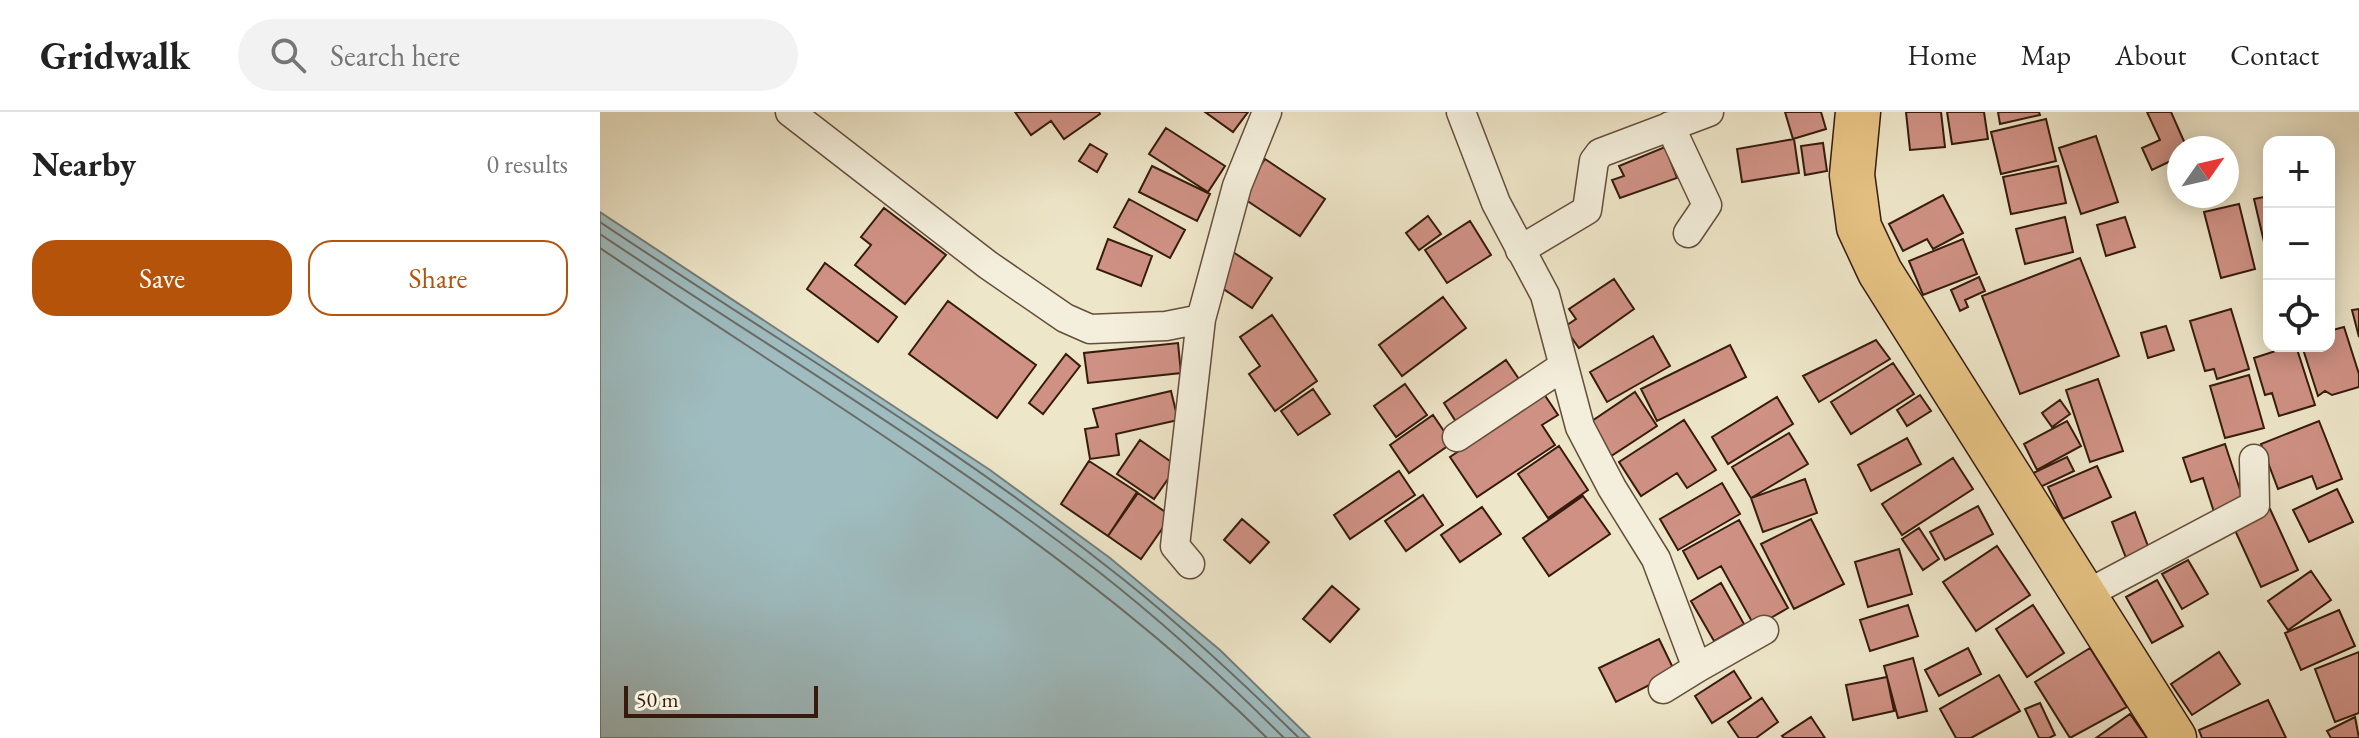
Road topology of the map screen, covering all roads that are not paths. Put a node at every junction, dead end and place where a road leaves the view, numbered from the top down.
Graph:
1 (790, 112) edge
2 (1267, 112) edge
3 (1461, 112) edge
4 (1709, 112) edge
5 (1858, 112) edge
6 (1670, 126) junction
7 (1688, 233) dead end
8 (1520, 250) junction
9 (1201, 319) junction
10 (1562, 367) junction
11 (1457, 437) dead end
12 (2254, 459) dead end
13 (1190, 564) dead end
14 (2083, 596) junction
15 (1764, 630) dead end
16 (1697, 668) junction
17 (1663, 689) dead end
18 (2174, 738) edge

1 - 9 street
2 - 9 street
3 - 8 street
4 - 6 street
5 - 14 highway
6 - 7 street
6 - 8 street
8 - 10 street
9 - 13 street
10 - 11 street
10 - 16 street
12 - 14 street
14 - 18 highway
15 - 16 street
16 - 17 street

